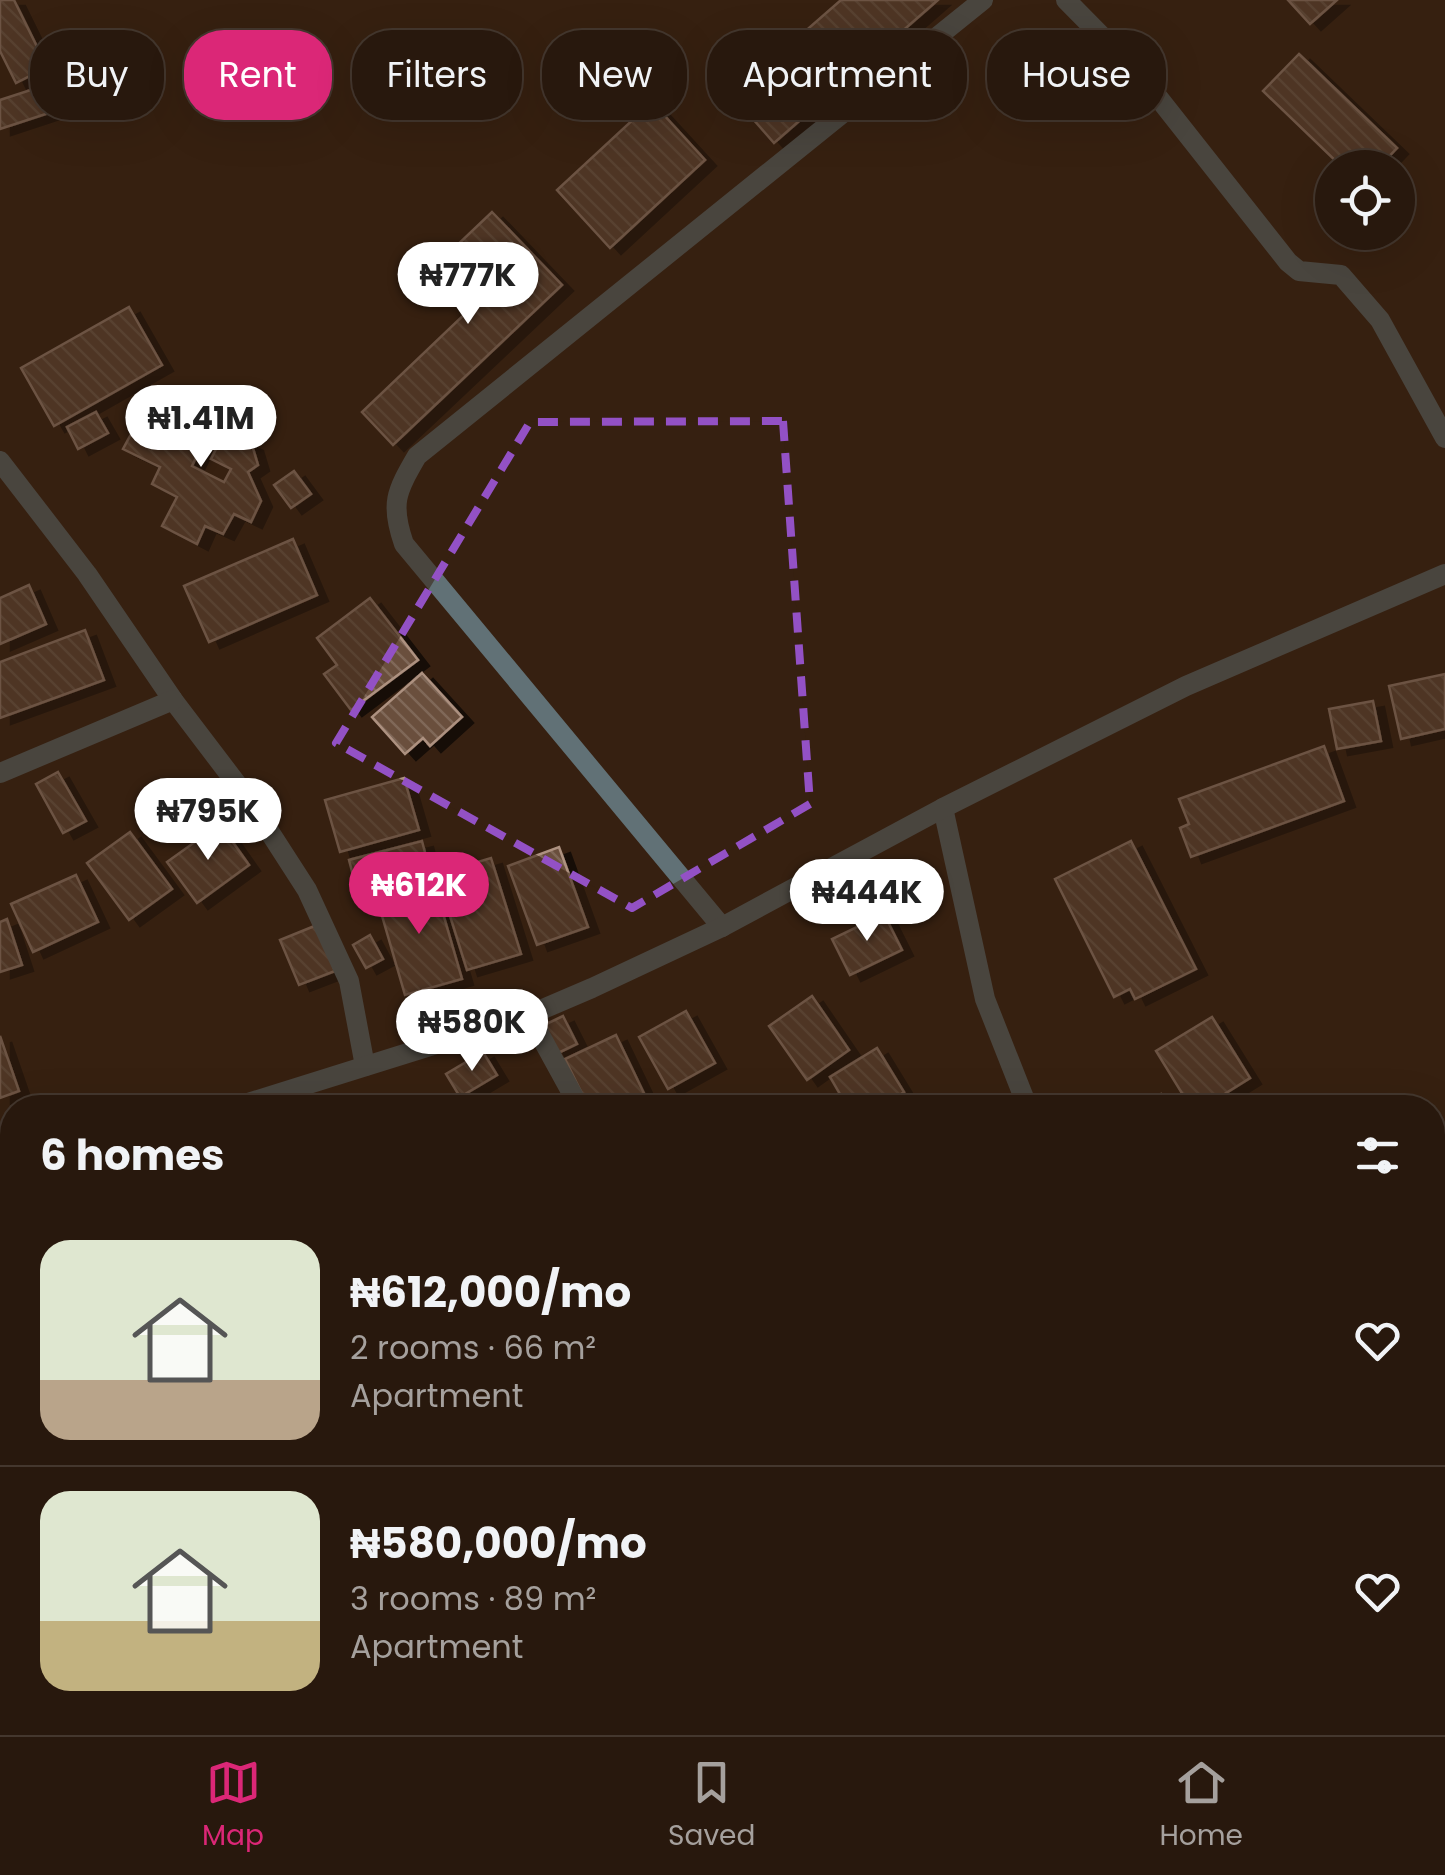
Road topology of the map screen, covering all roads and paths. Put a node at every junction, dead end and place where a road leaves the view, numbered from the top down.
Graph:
1 (982, 0) edge
2 (1066, 0) edge
3 (1445, 438) edge
4 (0, 461) edge
5 (1445, 574) edge
6 (173, 700) junction
7 (0, 773) edge
8 (943, 808) junction
9 (722, 927) junction
10 (529, 1015) junction
11 (365, 1066) junction
12 (273, 1095) edge
13 (573, 1095) edge
14 (1023, 1095) edge

1 - 9 street
2 - 3 street
4 - 6 street
5 - 8 street
6 - 7 street
6 - 11 street
8 - 9 street
8 - 14 street
9 - 10 street
10 - 11 street
10 - 13 street
11 - 12 street

